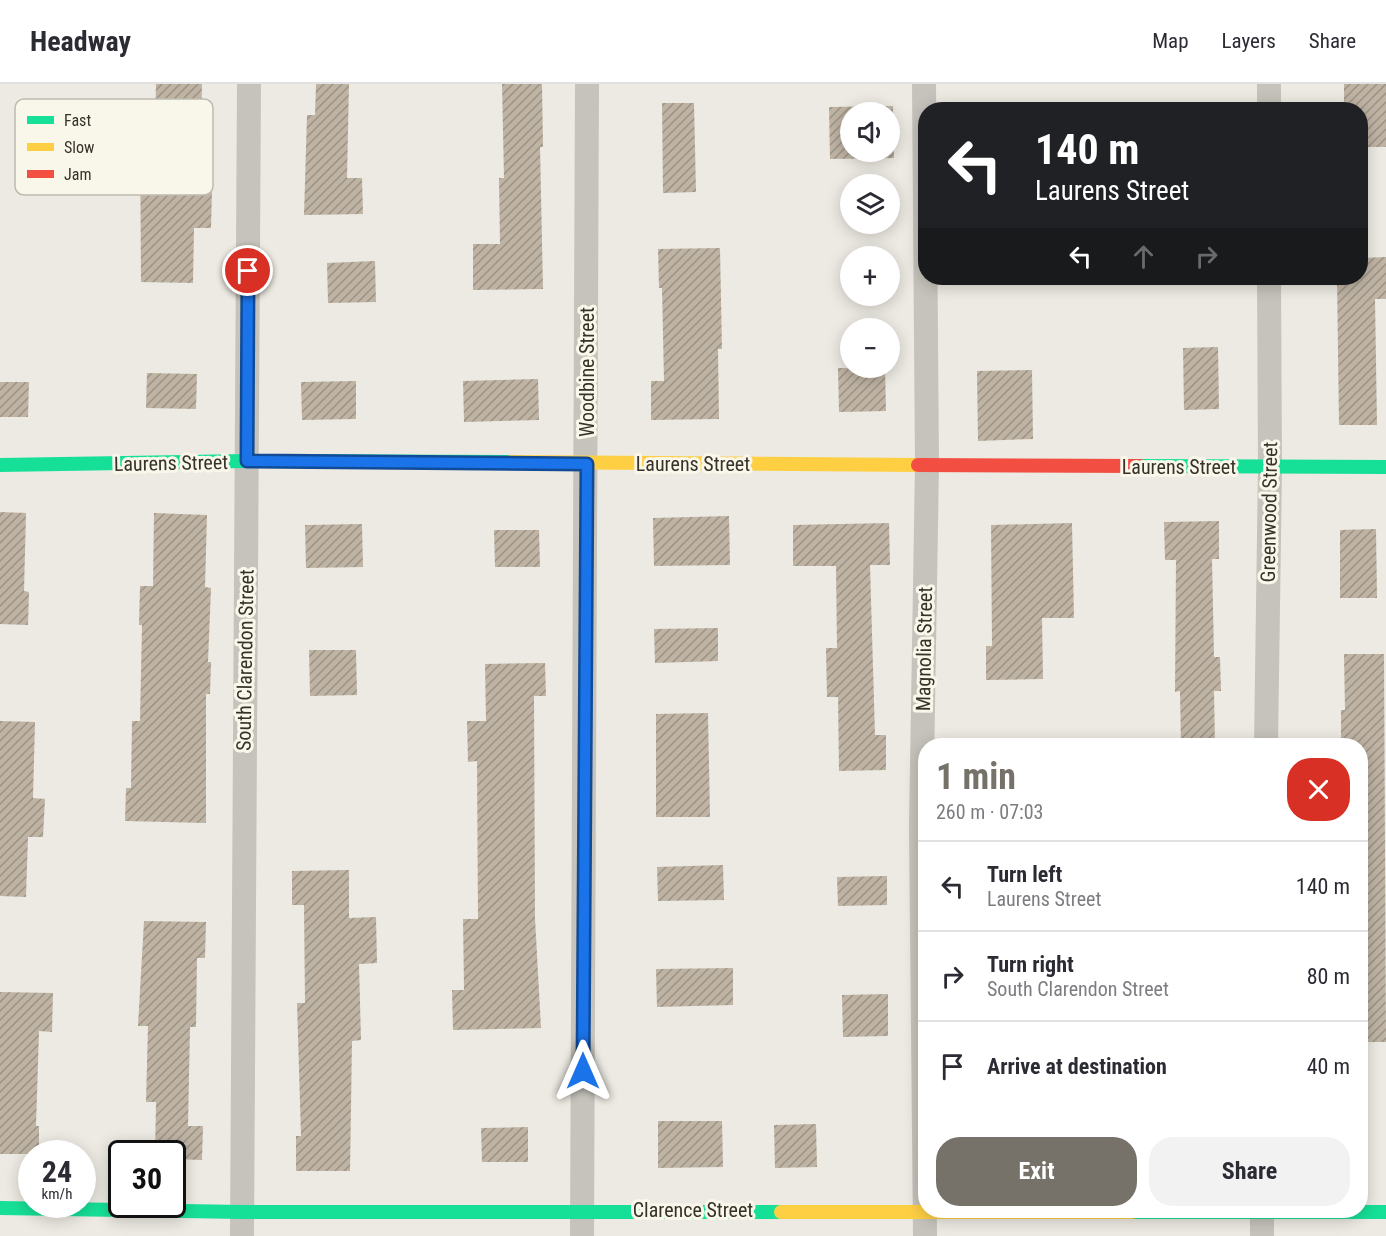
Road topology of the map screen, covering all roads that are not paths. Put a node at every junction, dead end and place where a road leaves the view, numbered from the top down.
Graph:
1 (249, 84) edge
2 (587, 84) edge
3 (924, 84) edge
4 (1269, 84) edge
5 (924, 102) edge
6 (1269, 102) edge
7 (926, 285) edge
8 (1269, 285) edge
9 (247, 461) junction
10 (587, 464) junction
11 (0, 465) edge
12 (927, 465) junction
13 (1270, 467) junction
14 (1386, 467) edge
15 (922, 738) edge
16 (1266, 738) edge
17 (0, 1208) edge
18 (582, 1211) junction
19 (918, 1211) edge
20 (243, 1212) junction
21 (1386, 1212) edge
22 (1368, 1213) edge
23 (925, 1218) edge
24 (1187, 1218) edge
25 (1293, 1218) edge
26 (1262, 1220) edge
27 (242, 1236) edge
28 (582, 1236) edge
29 (925, 1236) edge

1 - 9 street, South Clarendon Street
2 - 10 street, Woodbine Street
3 - 5 street, Magnolia Street
4 - 6 street
7 - 12 street, Magnolia Street
8 - 13 street, Greenwood Street
9 - 10 street, Laurens Street
9 - 11 street, Laurens Street
9 - 20 street, South Clarendon Street
10 - 12 street, Laurens Street
10 - 18 street, Woodbine Street
12 - 13 street, Laurens Street
12 - 15 street, Magnolia Street
13 - 14 street, Laurens Street
13 - 16 street, Greenwood Street
17 - 20 street, Clarence Street
18 - 19 street, Clarence Street
18 - 20 street, Clarence Street
18 - 28 street, Woodbine Street
20 - 27 street, South Clarendon Street
21 - 22 street, Clarence Street
23 - 29 street, Magnolia Street
24 - 26 street, Clarence Street
25 - 26 street, Clarence Street

